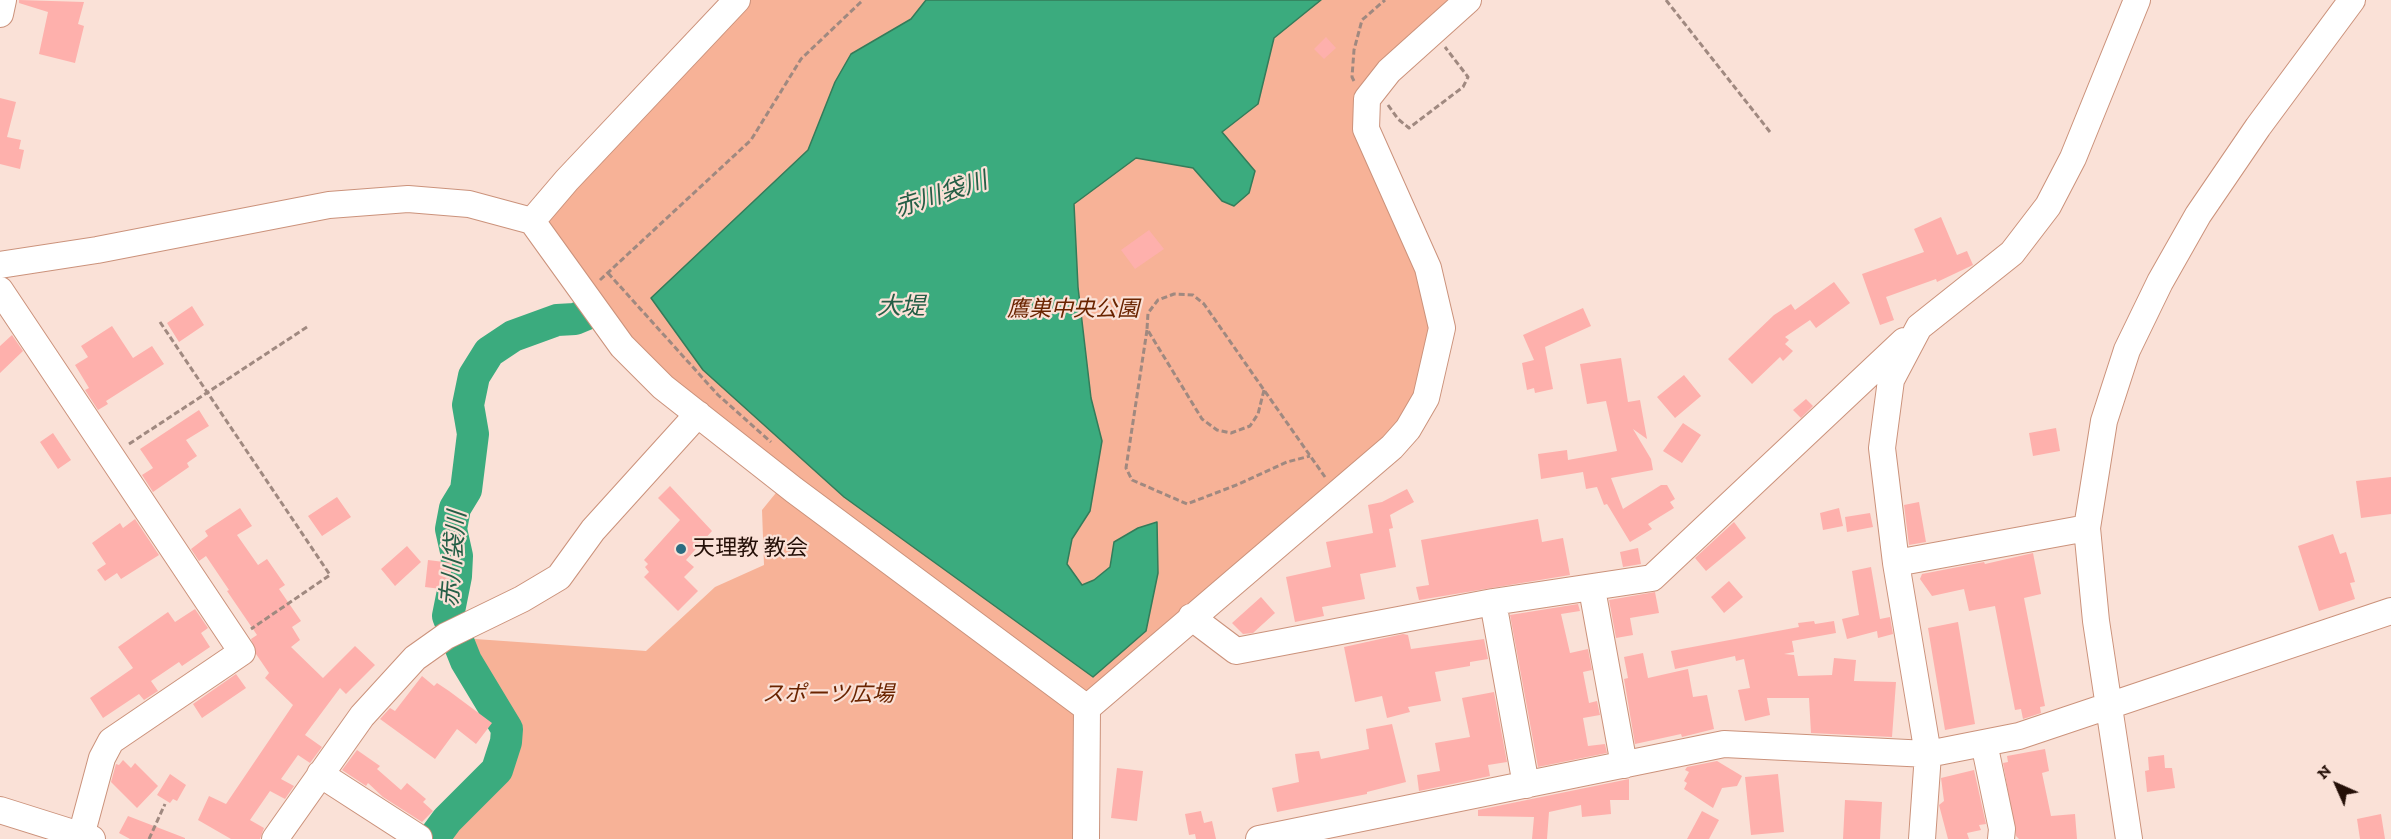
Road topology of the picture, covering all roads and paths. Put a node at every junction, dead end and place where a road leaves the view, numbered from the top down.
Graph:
1 (3, 0) edge
2 (737, 0) edge
3 (863, 0) edge
4 (1385, 0) edge
5 (1468, 0) edge
6 (1666, 0) edge
7 (2137, 0) edge
8 (2352, 0) edge
9 (0, 14) edge
10 (1432, 31) junction
11 (1372, 93) junction
12 (1770, 132) dead end
13 (532, 221) junction
14 (0, 265) edge
15 (608, 273) junction
16 (0, 291) edge
17 (586, 293) junction
18 (160, 322) dead end
19 (307, 327) dead end
20 (1919, 327) junction
21 (1147, 329) junction
22 (1264, 390) junction
23 (207, 392) junction
24 (698, 414) junction
25 (779, 450) dead end
26 (1310, 456) junction
27 (110, 457) junction
28 (1336, 494) junction
29 (2087, 528) junction
30 (1896, 563) junction
31 (1592, 589) junction
32 (1493, 602) junction
33 (2391, 611) edge
34 (1191, 617) junction
35 (234, 641) junction
36 (2109, 705) junction
37 (1087, 708) junction
38 (1983, 743) junction
39 (1928, 754) junction
40 (1624, 765) junction
41 (320, 774) junction
42 (1526, 785) junction
43 (165, 804) dead end
44 (0, 810) edge
45 (87, 838) edge
46 (419, 838) edge
47 (149, 839) edge
48 (275, 839) edge
49 (1086, 839) edge
50 (1259, 839) edge
51 (1922, 839) edge
52 (2001, 839) edge
53 (2129, 839) edge

1 - 9 street
2 - 13 street
3 - 15 path
4 - 11 path
5 - 10 street
6 - 12 path
7 - 20 street
8 - 29 street
10 - 11 street
10 - 11 path
11 - 28 street
13 - 14 street
13 - 17 street
15 - 17 path
15 - 25 path
16 - 27 street
17 - 24 street
18 - 23 path
19 - 23 path
20 - 30 street
20 - 31 street
21 - 22 path
21 - 22 path
21 - 26 path
22 - 26 path
23 - 27 path
23 - 35 path
24 - 37 street
24 - 41 street
26 - 28 path
27 - 35 street
28 - 34 street
29 - 30 street
29 - 36 street
30 - 39 street
31 - 32 street
31 - 40 street
32 - 34 street
32 - 42 street
33 - 36 street
34 - 37 street
35 - 45 street
36 - 38 street
36 - 53 street
37 - 49 street
38 - 39 street
38 - 52 street
39 - 40 street
39 - 51 street
40 - 42 street
41 - 46 street
41 - 48 street
42 - 50 street
43 - 47 path
44 - 45 street

